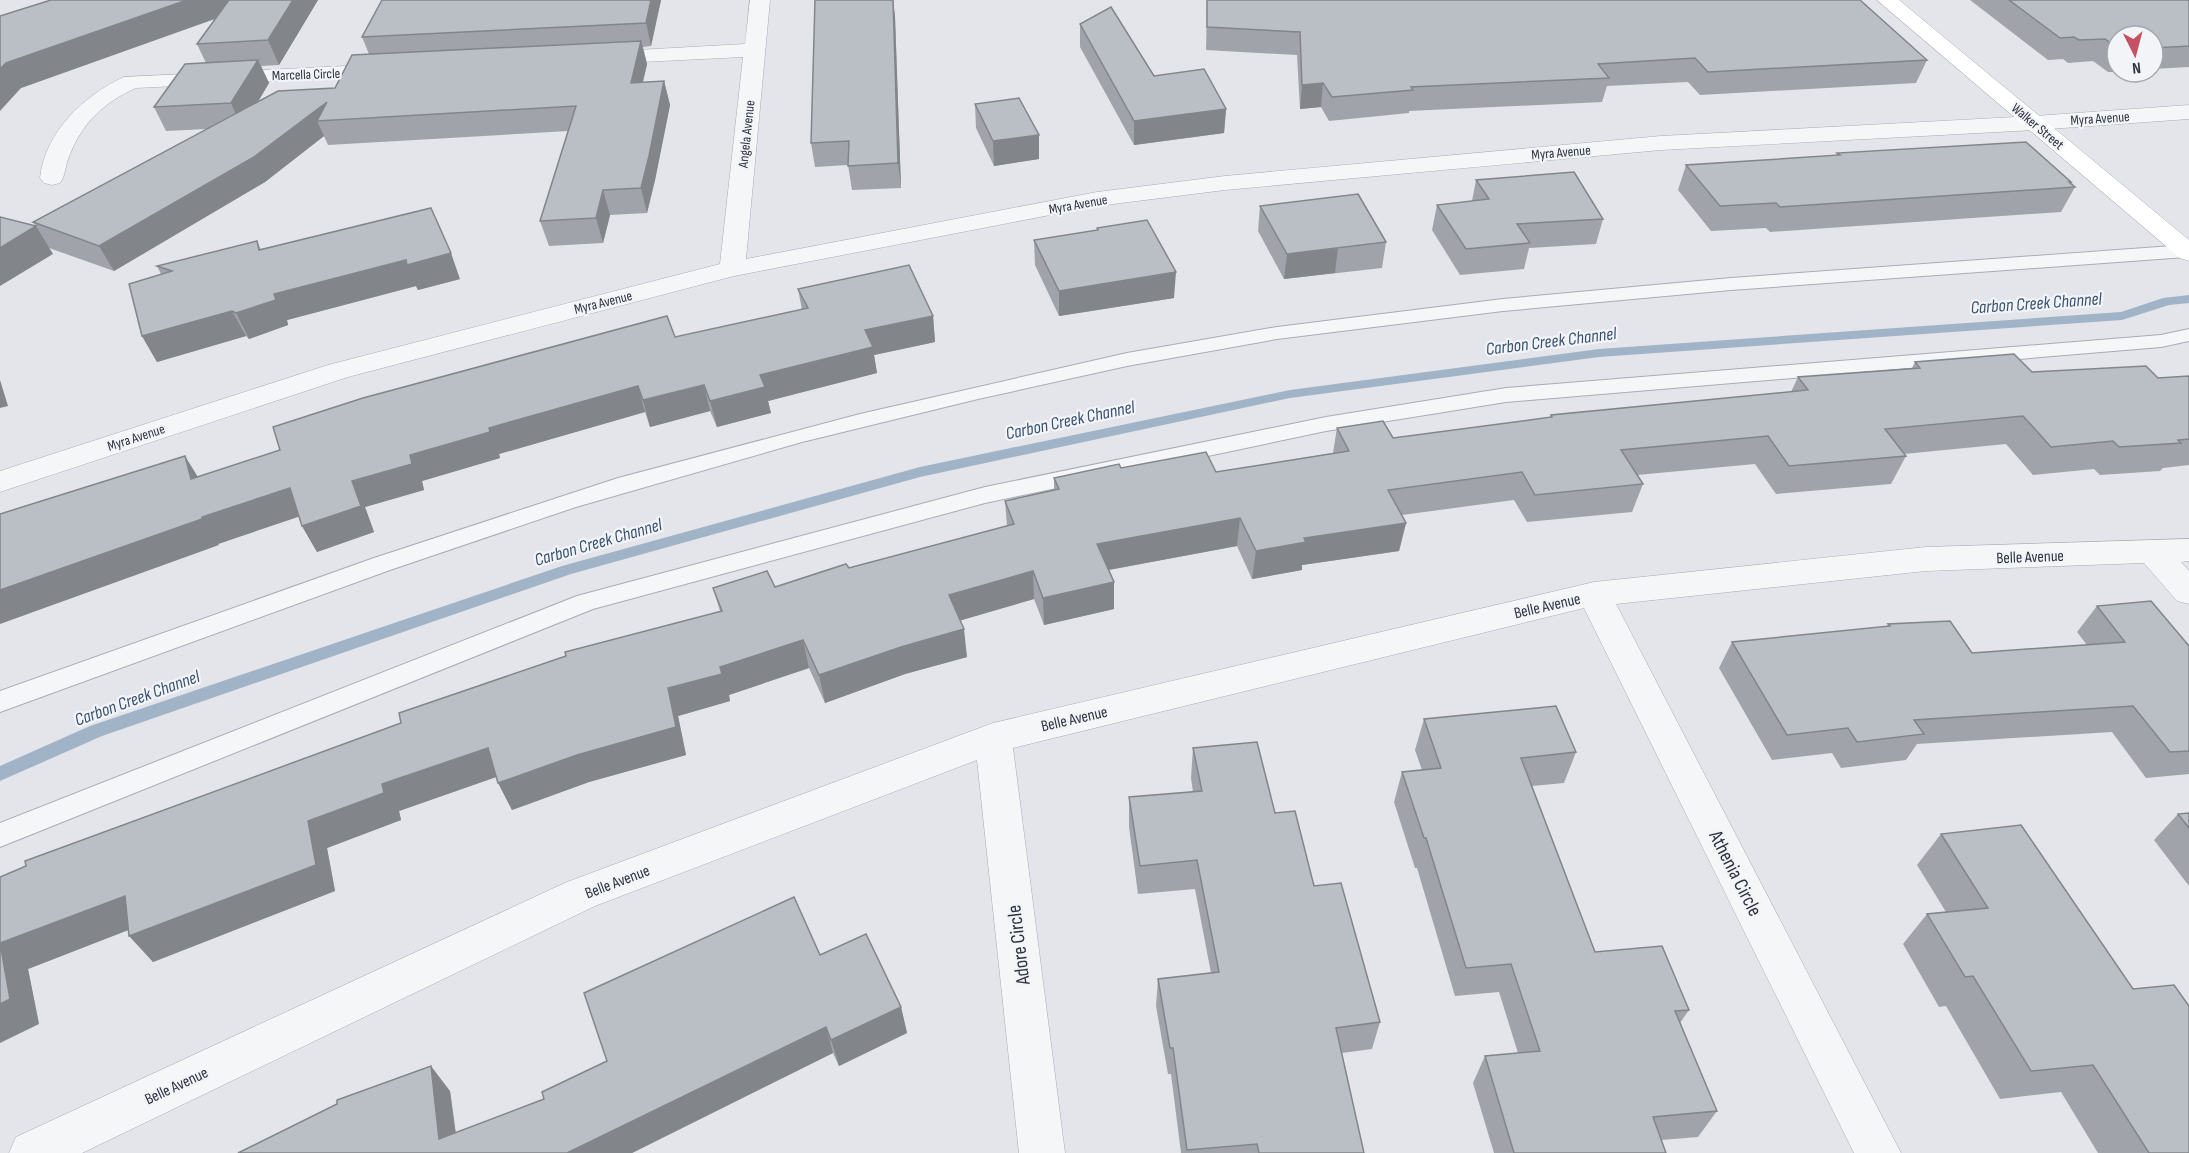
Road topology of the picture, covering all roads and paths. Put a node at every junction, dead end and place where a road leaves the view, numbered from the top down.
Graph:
1 (760, 0) edge
2 (1887, 0) edge
3 (755, 50) junction
4 (578, 60) edge
5 (412, 69) edge
6 (2189, 111) edge
7 (2035, 123) junction
8 (52, 178) dead end
9 (2188, 252) edge
10 (732, 269) junction
11 (2189, 335) edge
12 (0, 482) edge
13 (2189, 550) edge
14 (2153, 552) junction
15 (2189, 592) edge
16 (1594, 594) junction
17 (0, 702) edge
18 (993, 738) junction
19 (0, 835) edge
20 (32, 1153) edge
21 (1042, 1153) edge
22 (1878, 1153) edge

1 - 3 street, Angela Avenue
2 - 7 main road, Walker Street
3 - 4 street
3 - 10 street, Angela Avenue
5 - 8 street, Marcella Circle
6 - 7 street, Myra Avenue
7 - 9 main road, Walker Street
7 - 10 street, Myra Avenue
9 - 17 lane
10 - 12 street, Myra Avenue
11 - 19 lane
13 - 14 street, Belle Avenue
14 - 15 street
14 - 16 street, Belle Avenue
16 - 18 street, Belle Avenue
16 - 22 street, Athenia Circle
18 - 20 street, Belle Avenue
18 - 21 street, Adore Circle

